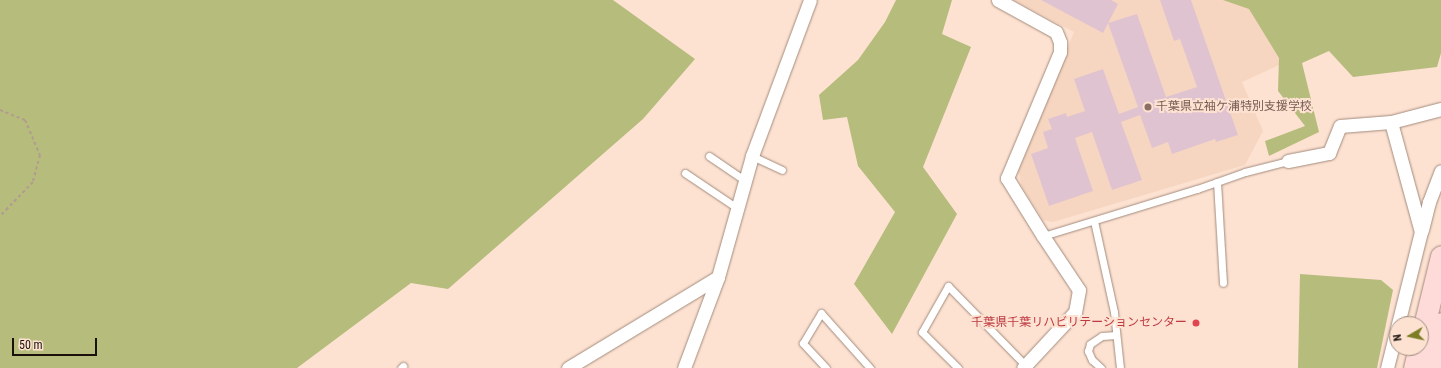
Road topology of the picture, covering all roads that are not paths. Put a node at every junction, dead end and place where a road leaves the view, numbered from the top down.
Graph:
1 (810, 0) edge
2 (1000, 1) edge
3 (1441, 108) edge
4 (1391, 122) junction
5 (709, 156) dead end
6 (752, 156) junction
7 (1288, 161) joint
8 (782, 170) dead end
9 (1441, 171) edge
10 (685, 173) dead end
11 (744, 180) junction
12 (1217, 182) junction
13 (737, 208) junction
14 (1094, 221) junction
15 (1421, 232) junction
16 (1043, 236) junction
17 (1441, 256) edge
18 (718, 277) junction
19 (1222, 283) dead end
20 (1426, 316) edge
21 (1441, 323) edge
22 (1116, 334) junction
23 (1417, 356) edge
24 (1024, 367) edge
25 (568, 368) edge
26 (684, 368) edge
27 (826, 368) edge
28 (870, 368) edge
29 (958, 368) edge
30 (1101, 368) edge
31 (1120, 368) edge
32 (1387, 368) edge
33 (1414, 368) edge
34 (1430, 368) edge

1 - 6 street
2 - 16 street
3 - 4 street
4 - 7 street
4 - 15 street
5 - 11 lane
6 - 8 lane
6 - 11 street
7 - 12 lane
9 - 15 street
10 - 13 lane
11 - 13 street
12 - 14 lane
12 - 19 lane
13 - 18 street
14 - 16 lane
14 - 22 lane
15 - 32 street
16 - 24 street
17 - 20 main road
18 - 25 street
18 - 26 street
21 - 34 main road
22 - 30 lane
22 - 31 lane
23 - 33 main road
24 - 29 lane
27 - 28 lane

